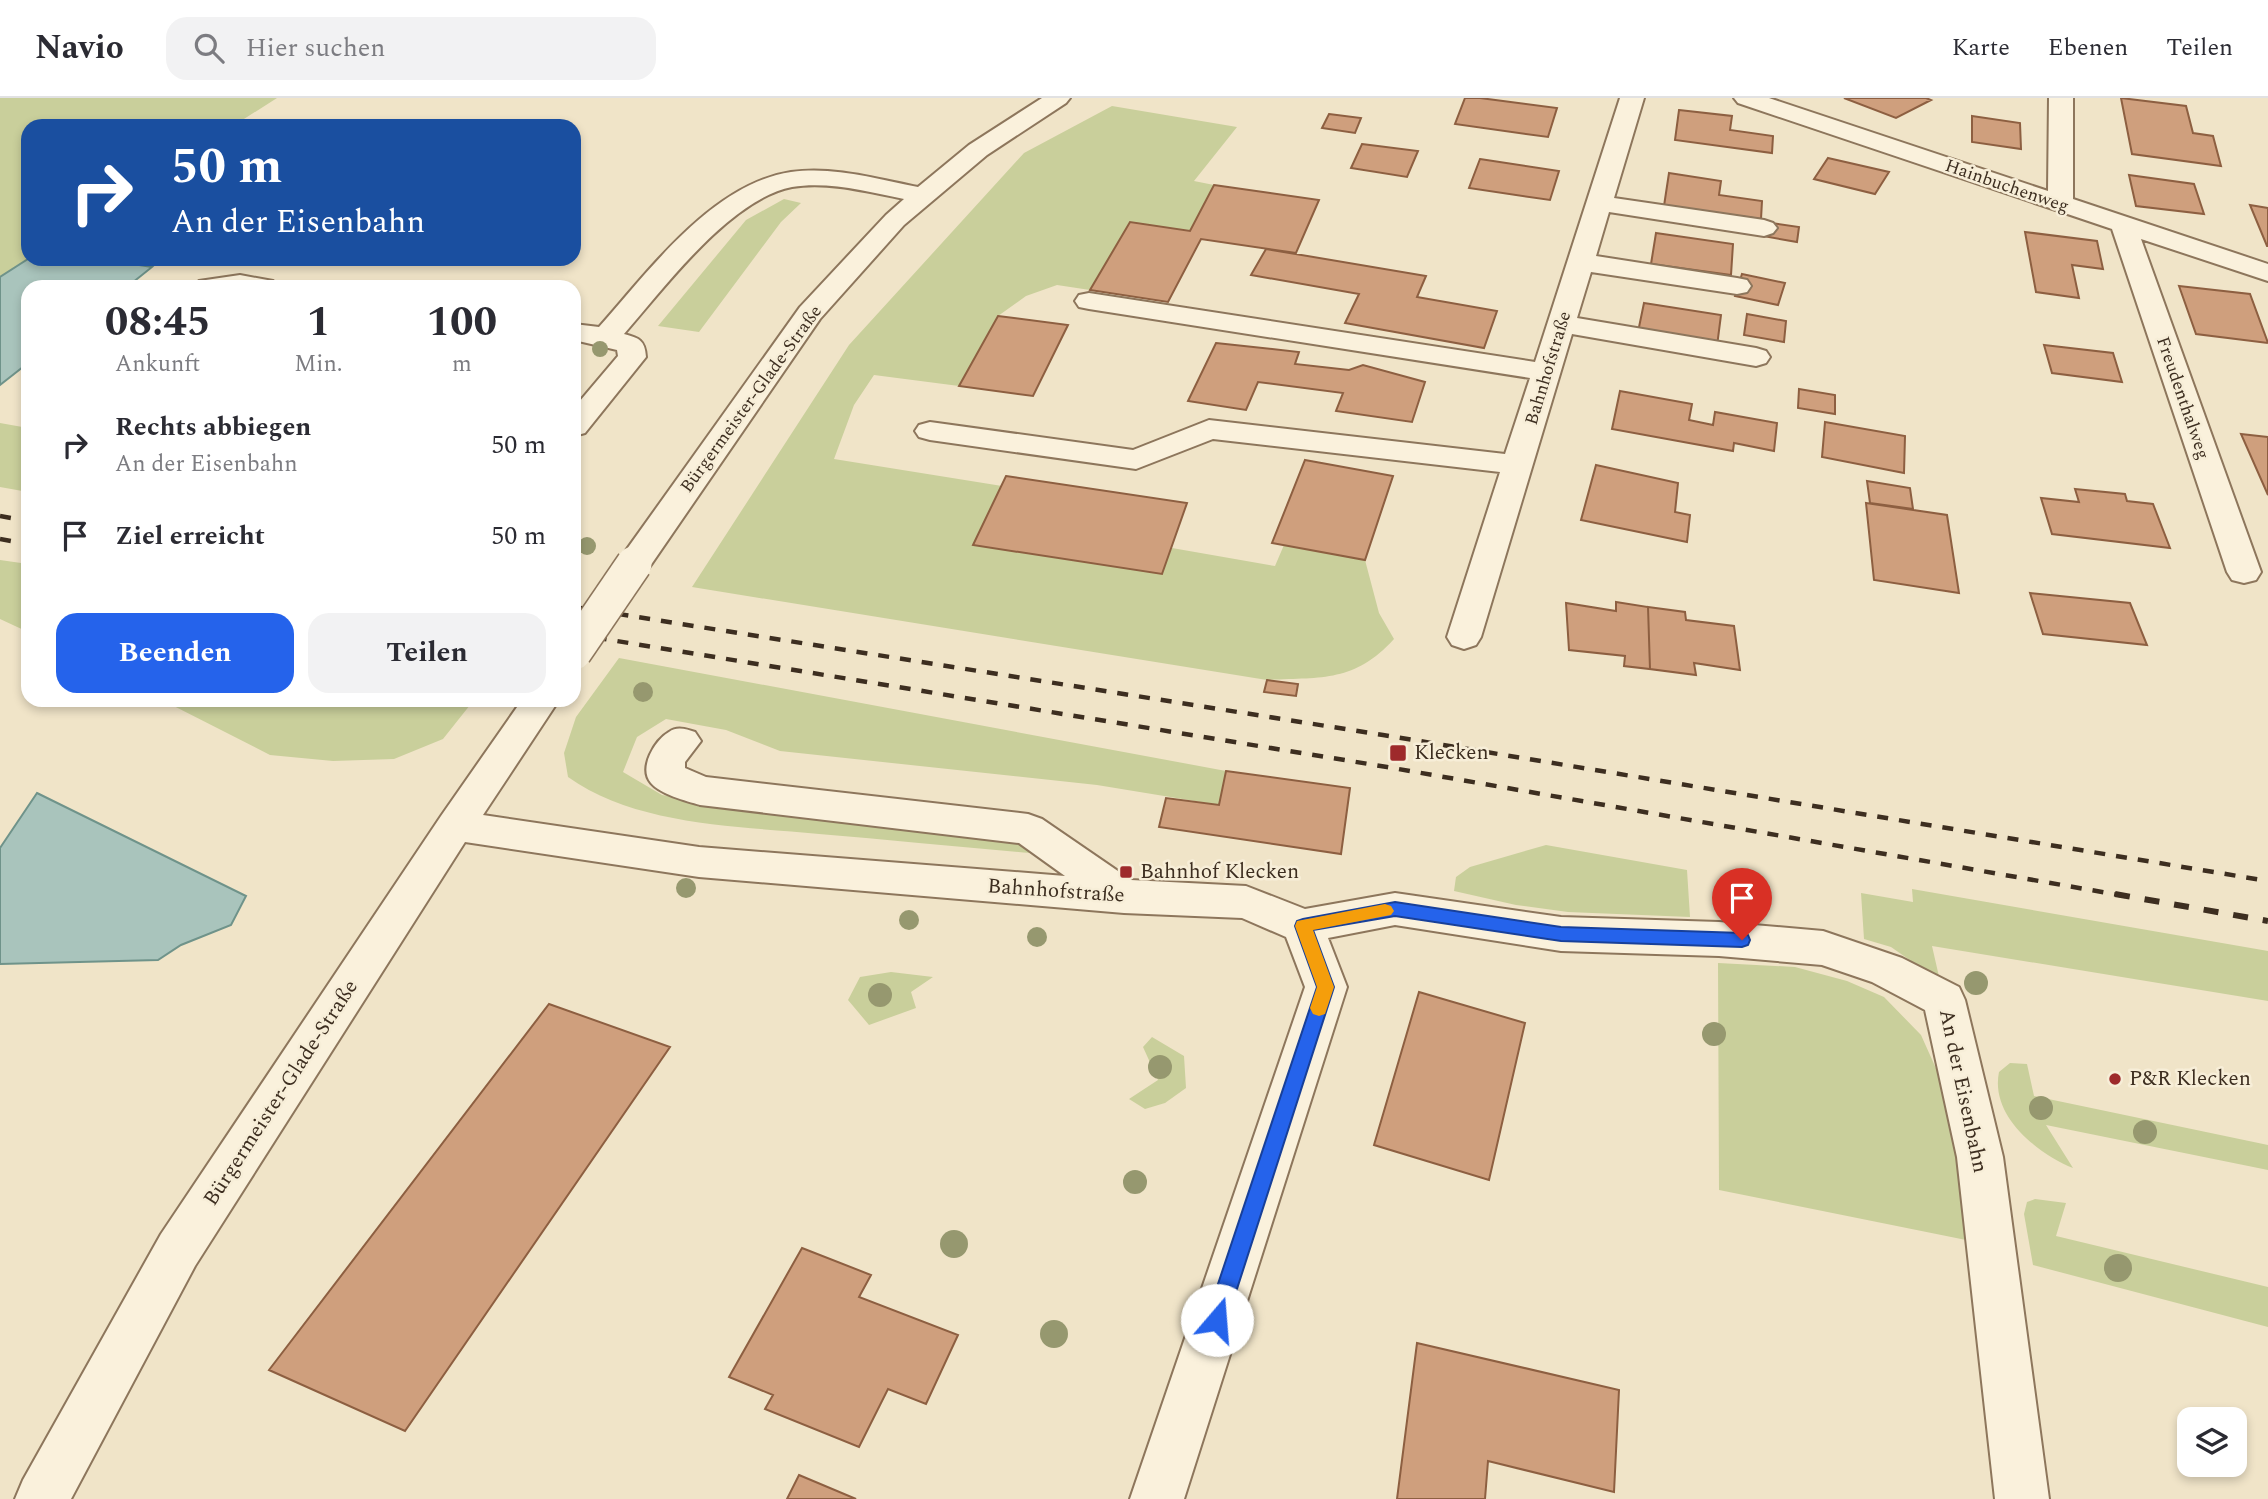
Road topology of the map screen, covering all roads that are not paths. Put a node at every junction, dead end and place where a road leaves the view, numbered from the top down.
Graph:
1 (1058, 98) edge
2 (1632, 98) edge
3 (1746, 98) edge
4 (2061, 98) edge
5 (923, 196) junction
6 (1599, 203) junction
7 (2060, 204) junction
8 (2123, 224) junction
9 (1764, 229) dead end
10 (1580, 262) junction
11 (2268, 272) edge
12 (1737, 286) dead end
13 (1089, 301) dead end
14 (1561, 324) junction
15 (581, 333) edge
16 (606, 337) junction
17 (1756, 357) dead end
18 (1546, 372) junction
19 (581, 419) edge
20 (930, 431) dead end
21 (1517, 466) junction
22 (2244, 572) dead end
23 (1464, 637) dead end
24 (581, 642) edge
25 (536, 707) edge
26 (682, 741) dead end
27 (455, 826) junction
28 (1124, 897) junction
29 (1303, 926) junction
30 (42, 1499) edge
31 (1157, 1499) edge
32 (2022, 1499) edge

1 - 5 street, Bürgermeister-Glade-Straße
2 - 6 street, Bahnhofstraße
3 - 7 street, Hainbuchenweg
4 - 7 street
5 - 16 street
5 - 24 street, Bürgermeister-Glade-Straße, bridge
6 - 9 street
6 - 10 street, Bahnhofstraße
7 - 8 street, Hainbuchenweg
8 - 11 street, Hainbuchenweg
8 - 22 street, Freudenthalweg
10 - 12 street
10 - 14 street, Bahnhofstraße
13 - 18 street
14 - 17 street
14 - 18 street, Bahnhofstraße
15 - 16 street
16 - 19 street
18 - 21 street, Bahnhofstraße
20 - 21 street
21 - 23 street, Bahnhofstraße
25 - 27 street, Bürgermeister-Glade-Straße
26 - 28 street
27 - 28 street, Bahnhofstraße
27 - 30 street, Bürgermeister-Glade-Straße
28 - 29 street, Bahnhofstraße
29 - 31 street
29 - 32 street, An der Eisenbahn

